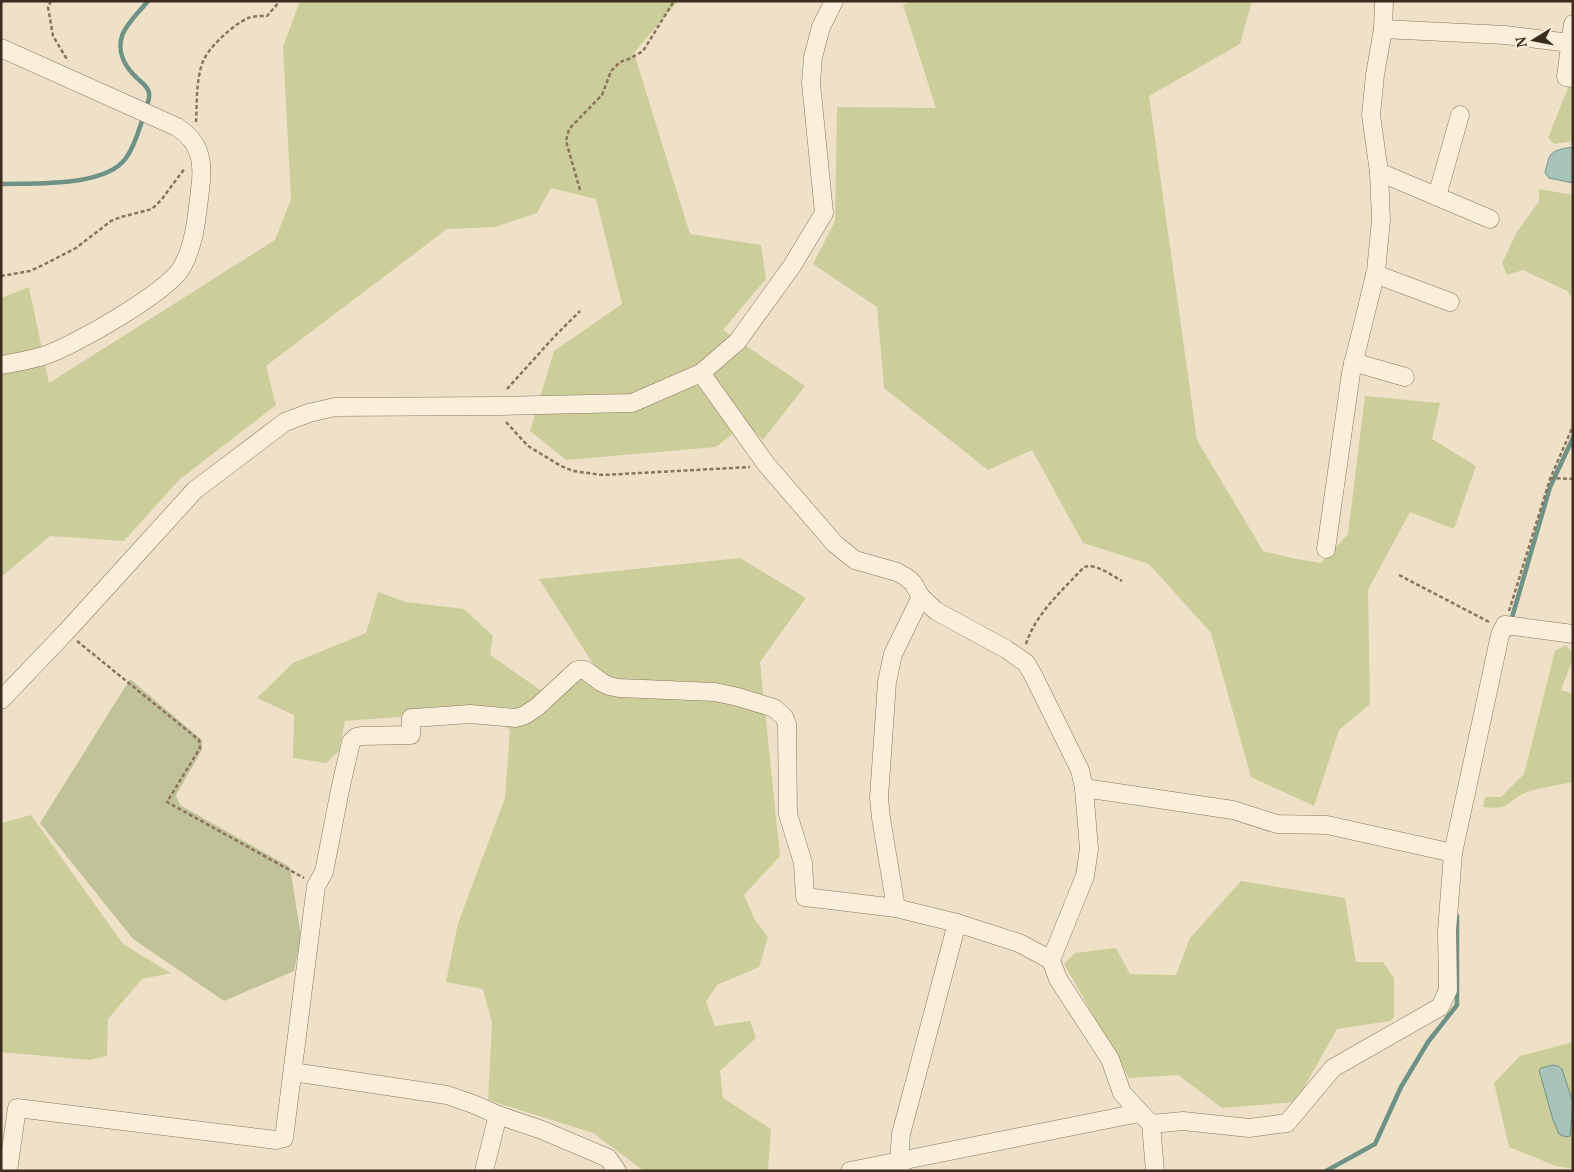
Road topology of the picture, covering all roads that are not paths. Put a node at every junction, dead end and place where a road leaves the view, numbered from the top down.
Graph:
1 (834, 1) edge
2 (1384, 1) edge
3 (1573, 24) edge
4 (1383, 29) junction
5 (1570, 43) junction
6 (1, 48) edge
7 (1573, 78) edge
8 (1460, 115) dead end
9 (1379, 172) junction
10 (1437, 196) junction
11 (1490, 219) dead end
12 (1375, 274) junction
13 (1450, 302) dead end
14 (1353, 362) junction
15 (1, 365) edge
16 (701, 373) junction
17 (1405, 377) dead end
18 (1326, 549) dead end
19 (921, 597) junction
20 (1573, 634) edge
21 (1, 700) edge
22 (1084, 788) junction
23 (1452, 852) junction
24 (896, 908) junction
25 (957, 923) junction
26 (1051, 960) junction
27 (293, 1072) junction
28 (498, 1115) junction
29 (1145, 1118) junction
30 (900, 1166) edge
31 (8, 1171) edge
32 (484, 1171) edge
33 (617, 1171) edge
34 (850, 1171) edge
35 (1155, 1171) edge

1 - 16 street
2 - 4 street
3 - 5 street
4 - 5 street
4 - 9 street
5 - 7 street
6 - 15 street
8 - 10 street
9 - 10 street
9 - 12 street
10 - 11 street
12 - 13 street
12 - 14 street
14 - 17 street
14 - 18 street
16 - 19 street
16 - 21 street
19 - 22 street
19 - 24 street
20 - 23 street
22 - 23 street
22 - 26 street
23 - 29 street
24 - 25 street
24 - 27 street
25 - 26 street
25 - 30 street
26 - 29 street
27 - 28 street
27 - 31 street
28 - 32 street
28 - 33 street
29 - 30 street
29 - 35 street
30 - 34 street

